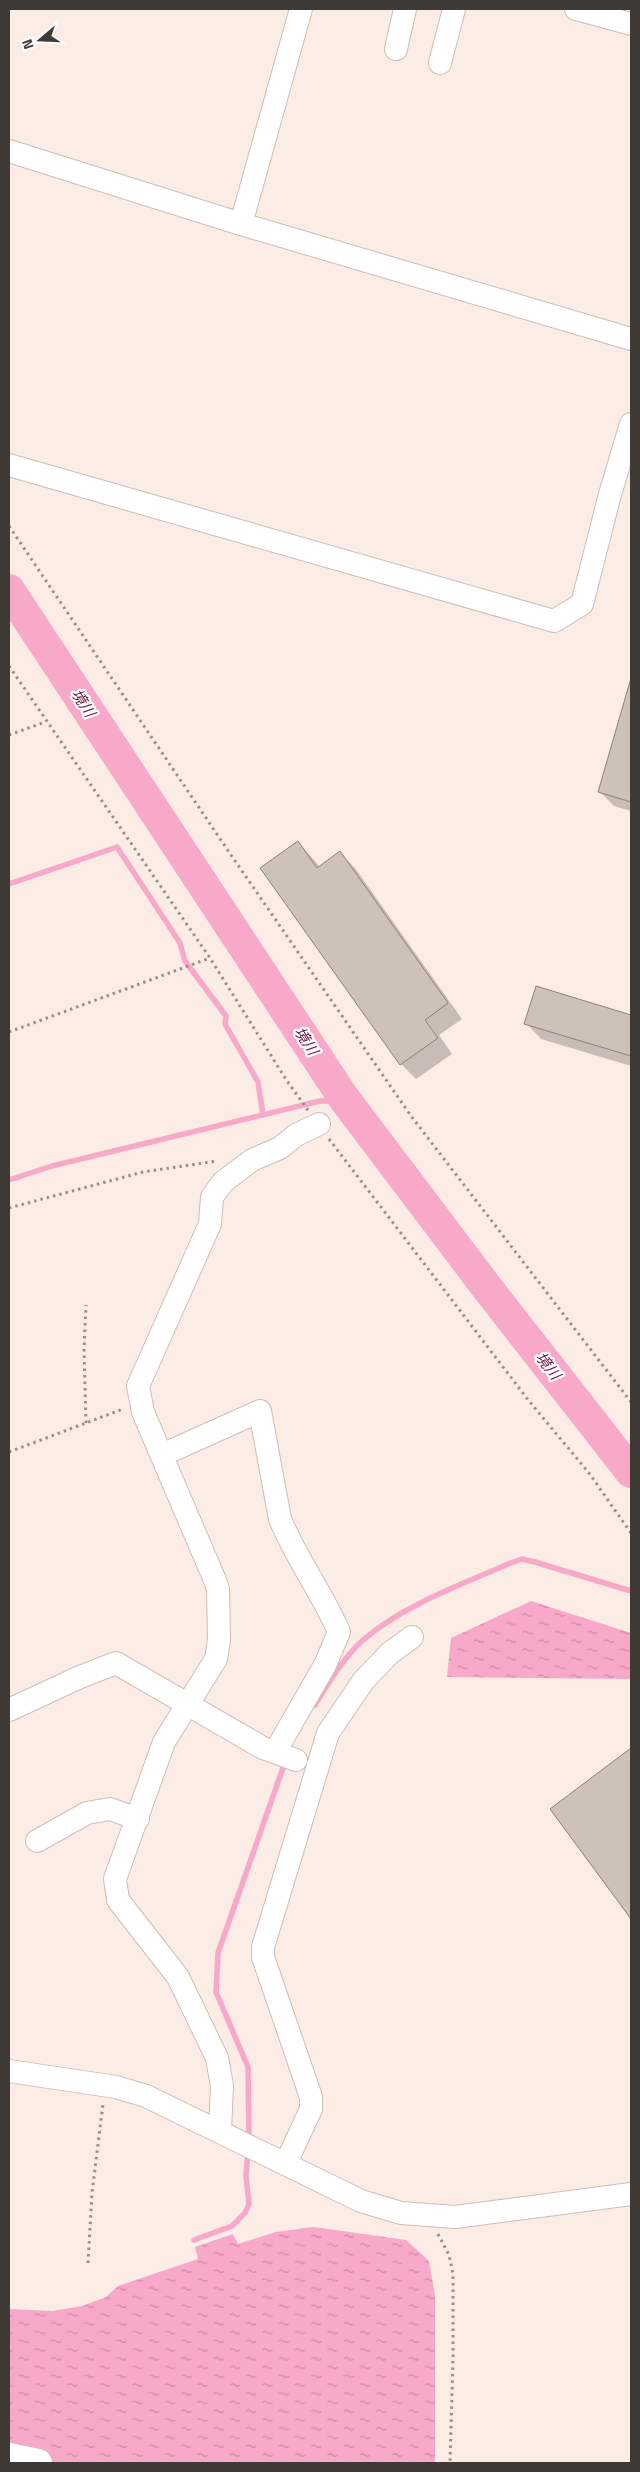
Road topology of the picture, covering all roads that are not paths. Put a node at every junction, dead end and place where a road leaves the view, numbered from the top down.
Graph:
1 (301, 9) edge
2 (405, 9) edge
3 (454, 9) edge
4 (576, 9) edge
5 (631, 24) edge
6 (396, 49) dead end
7 (440, 63) dead end
8 (9, 150) edge
9 (241, 224) junction
10 (631, 340) edge
11 (631, 424) edge
12 (9, 465) edge
13 (318, 1124) road end
14 (162, 1455) junction
15 (412, 1637) dead end
16 (188, 1704) junction
17 (9, 1710) edge
18 (275, 1752) junction
19 (296, 1760) dead end
20 (138, 1819) junction
21 (37, 1841) dead end
22 (9, 2071) edge
23 (220, 2131) junction
24 (286, 2163) junction
25 (631, 2194) edge
26 (9, 2457) edge
27 (38, 2463) edge

1 - 9 street
2 - 6 street
3 - 7 street
4 - 5 street
8 - 9 street
9 - 10 street
11 - 12 street
13 - 14 street
14 - 16 street
14 - 18 street
15 - 24 street
16 - 17 street
16 - 18 street
16 - 20 street
18 - 19 street
20 - 21 street
20 - 23 street
22 - 23 street
23 - 24 street
24 - 25 street
26 - 27 main road

